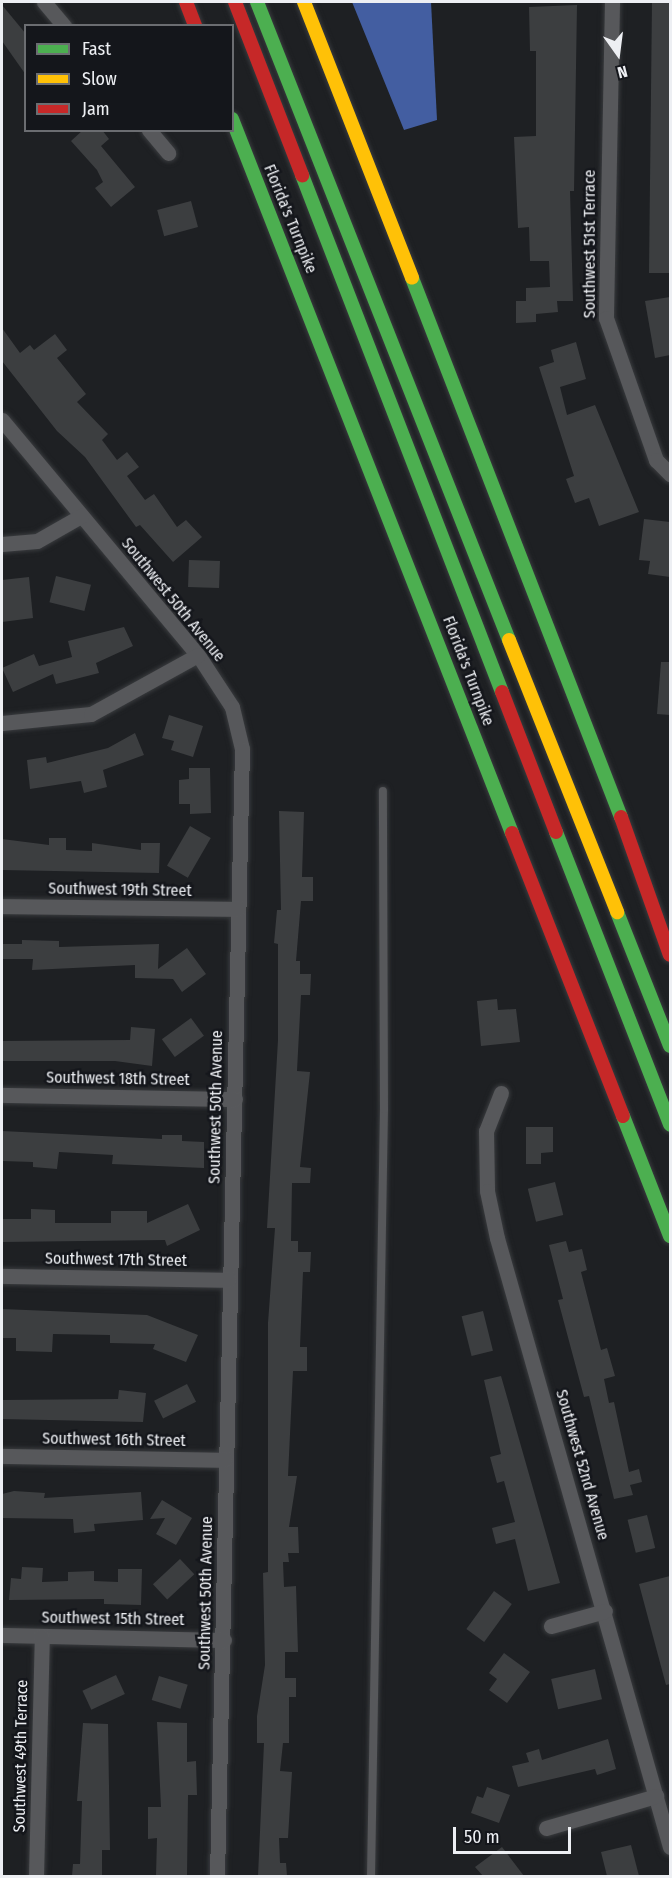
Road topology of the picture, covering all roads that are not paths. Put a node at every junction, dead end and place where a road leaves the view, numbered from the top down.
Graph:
1 (44, 2) edge
2 (186, 2) edge
3 (235, 2) edge
4 (257, 2) edge
5 (304, 2) edge
6 (612, 2) edge
7 (62, 24) edge
8 (194, 24) edge
9 (234, 124) edge
10 (151, 132) edge
11 (168, 153) dead end
12 (2, 420) edge
13 (670, 473) edge
14 (81, 516) junction
15 (2, 544) edge
16 (198, 655) junction
17 (2, 723) edge
18 (383, 791) dead end
19 (2, 906) edge
20 (238, 909) junction
21 (670, 955) edge
22 (670, 1046) edge
23 (501, 1093) dead end
24 (2, 1095) edge
25 (235, 1099) junction
26 (670, 1125) edge
27 (670, 1236) edge
28 (2, 1276) edge
29 (229, 1280) junction
30 (2, 1456) edge
31 (225, 1460) junction
32 (605, 1611) junction
33 (551, 1626) dead end
34 (2, 1635) edge
35 (42, 1636) junction
36 (224, 1640) junction
37 (656, 1796) junction
38 (546, 1828) dead end
39 (670, 1847) edge
40 (36, 1876) edge
41 (217, 1876) edge
42 (371, 1876) edge

1 - 7 street
2 - 8 highway
3 - 26 highway
4 - 22 highway
5 - 21 highway
6 - 13 street, Southwest 51st Terrace
9 - 27 highway, Florida's Turnpike
10 - 11 street
12 - 14 street, Southwest 50th Avenue
14 - 15 street
14 - 16 street, Southwest 50th Avenue
16 - 17 street
16 - 20 street, Southwest 50th Avenue
18 - 42 lane
19 - 20 street, Southwest 19th Street
20 - 25 street, Southwest 50th Avenue
23 - 32 street, Southwest 52nd Avenue
24 - 25 street, Southwest 18th Street
25 - 29 street, Southwest 50th Avenue
28 - 29 street, Southwest 17th Street
29 - 31 street, Southwest 50th Avenue
30 - 31 street, Southwest 16th Street
31 - 36 street, Southwest 50th Avenue
32 - 33 street
32 - 37 street, Southwest 52nd Avenue
34 - 35 street, Southwest 15th Street
35 - 36 street, Southwest 15th Street
35 - 40 street, Southwest 49th Terrace
36 - 41 street, Southwest 50th Avenue
37 - 38 street
37 - 39 street, Southwest 52nd Avenue

